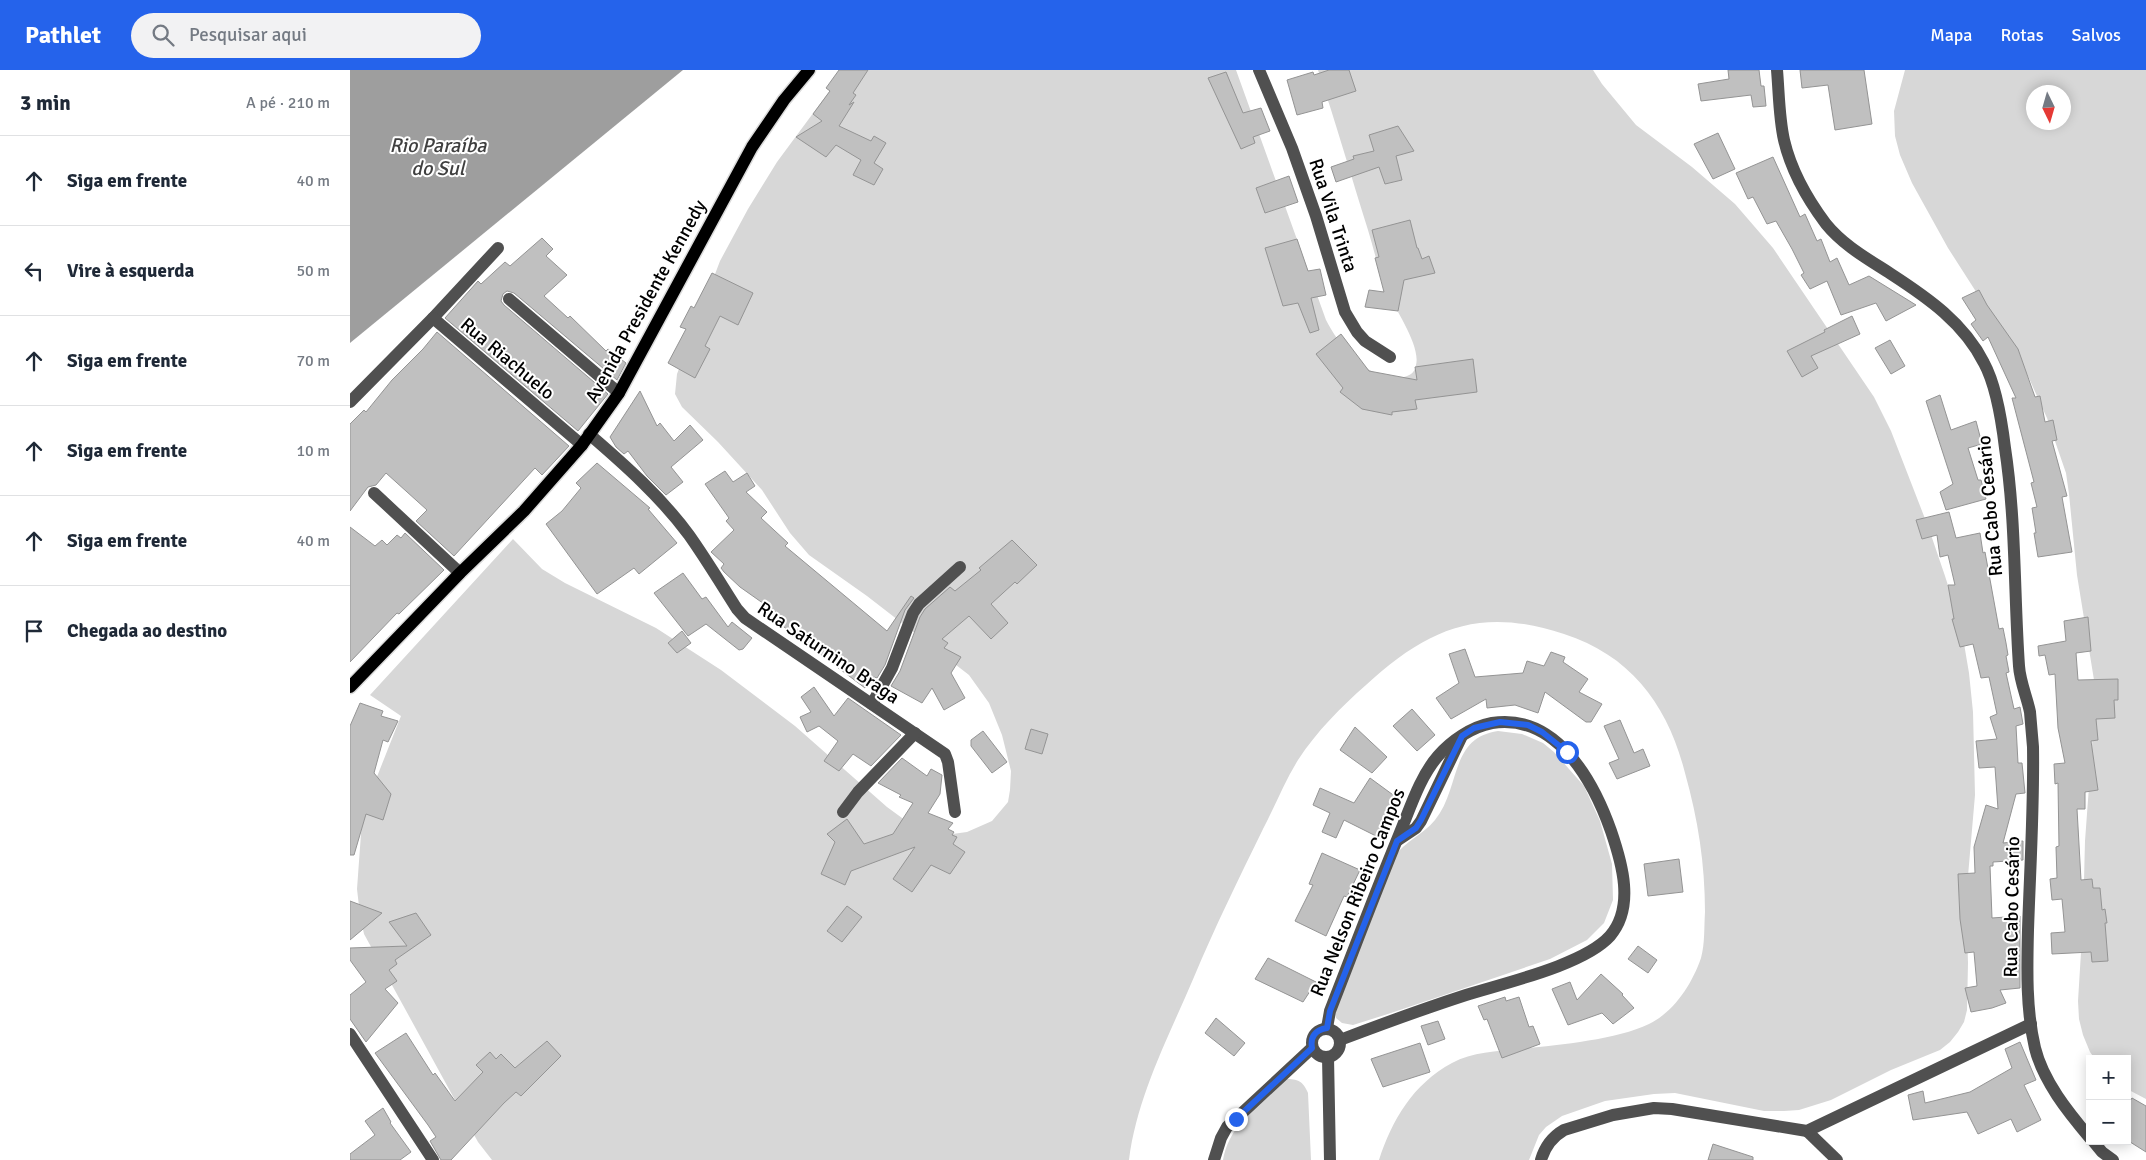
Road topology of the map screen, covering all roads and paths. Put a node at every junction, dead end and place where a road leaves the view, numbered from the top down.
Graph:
1 (809, 70) edge
2 (1259, 70) edge
3 (1777, 70) edge
4 (498, 248) dead end
5 (509, 299) dead end
6 (433, 318) junction
7 (1390, 357) dead end
8 (620, 393) junction
9 (350, 402) edge
10 (589, 434) junction
11 (582, 445) junction
12 (374, 494) dead end
13 (960, 567) dead end
14 (460, 573) junction
15 (350, 687) edge
16 (872, 704) junction
17 (915, 733) junction
18 (843, 812) dead end
19 (955, 812) dead end
20 (2031, 1024) junction
21 (1327, 1028) junction
22 (350, 1034) edge
23 (1340, 1040) junction
24 (1312, 1048) junction
25 (1328, 1057) junction
26 (1807, 1131) junction
27 (2086, 1133) edge
28 (2096, 1145) edge
29 (433, 1160) edge
30 (1214, 1160) edge
31 (1330, 1160) edge
32 (1542, 1160) edge
33 (1837, 1160) edge
34 (2114, 1160) edge

1 - 8 main road, Avenida Presidente Kennedy
2 - 7 street, Rua Vila Trinta
3 - 20 street, Rua Cabo Cesário
4 - 6 street, Rua Riachuelo
5 - 8 street
6 - 9 street, Rua Riachuelo
6 - 11 street, Rua Riachuelo
8 - 10 main road, Avenida Presidente Kennedy
10 - 11 main road, Avenida Presidente Kennedy
10 - 16 street, Rua Saturnino Braga
11 - 14 main road, Avenida Presidente Kennedy
12 - 14 street
13 - 16 street
14 - 15 main road, Avenida Presidente Kennedy
16 - 17 street, Rua Saturnino Braga
17 - 18 street
17 - 19 street, Rua Saturnino Braga
20 - 26 street
20 - 27 street, Rua Cabo Cesário
21 - 23 street
21 - 23 street, Rua Nelson Ribeiro Campos
21 - 24 street
22 - 29 street
23 - 25 street
24 - 25 street
24 - 30 street
25 - 31 street
26 - 32 street
26 - 33 street
28 - 34 street

